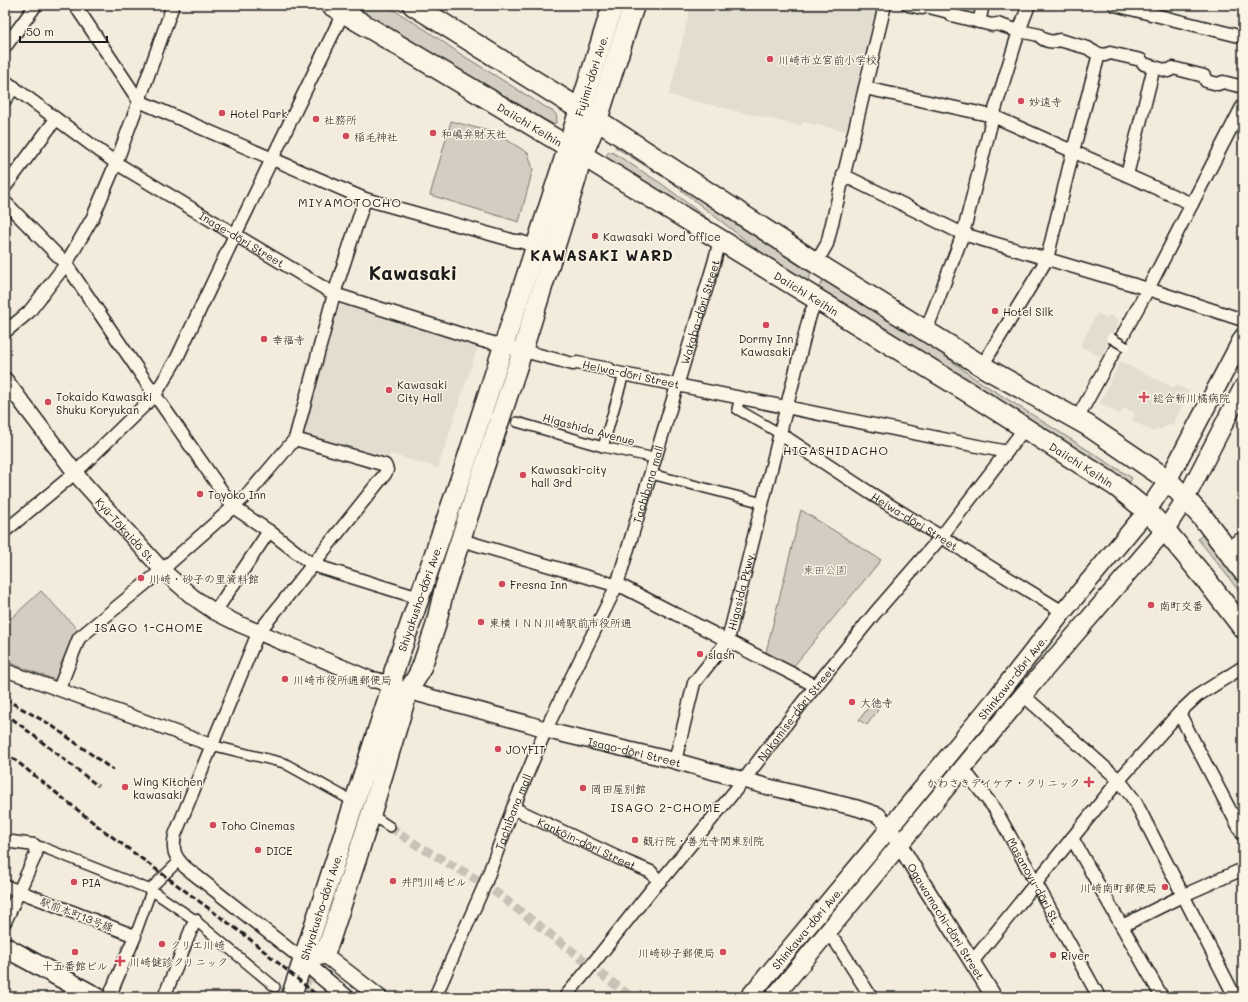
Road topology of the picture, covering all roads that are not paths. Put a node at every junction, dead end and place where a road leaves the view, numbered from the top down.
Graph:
1 (36, 5) edge
2 (75, 5) edge
3 (173, 5) edge
4 (413, 5) edge
5 (613, 5) edge
6 (634, 5) edge
7 (885, 5) edge
8 (908, 5) edge
9 (983, 5) edge
10 (1029, 5) edge
11 (1115, 5) edge
12 (337, 9) edge
13 (979, 22) junction
14 (1019, 31) junction
15 (1243, 37) edge
16 (5, 46) edge
17 (1100, 54) junction
18 (1154, 67) junction
19 (9, 84) edge
20 (1243, 87) edge
21 (865, 88) junction
22 (5, 100) edge
23 (139, 101) junction
24 (1243, 105) edge
25 (579, 108) junction
26 (993, 116) junction
27 (56, 119) junction
28 (597, 120) junction
29 (574, 151) junction
30 (1073, 151) junction
31 (273, 158) junction
32 (116, 163) junction
33 (843, 175) junction
34 (1127, 175) junction
35 (5, 187) edge
36 (365, 199) junction
37 (5, 202) edge
38 (1192, 204) junction
39 (963, 234) junction
40 (235, 235) junction
41 (720, 240) junction
42 (535, 246) junction
43 (1047, 259) junction
44 (816, 263) junction
45 (66, 264) junction
46 (1148, 289) junction
47 (334, 294) junction
48 (818, 300) junction
49 (1243, 320) edge
50 (926, 331) junction
51 (5, 332) edge
52 (1243, 336) edge
53 (1111, 338) dead end
54 (503, 346) junction
55 (1126, 346) dead end
56 (522, 352) junction
57 (982, 366) junction
58 (624, 374) junction
59 (5, 380) edge
60 (678, 384) junction
61 (1243, 387) edge
62 (155, 395) junction
63 (740, 397) junction
64 (786, 406) junction
65 (1077, 419) junction
66 (517, 422) dead end
67 (1026, 428) junction
68 (779, 434) junction
69 (295, 439) junction
70 (603, 447) junction
71 (1007, 452) junction
72 (655, 458) junction
73 (75, 472) junction
74 (651, 474) junction
75 (1168, 480) junction
76 (457, 488) junction
77 (475, 495) junction
78 (1186, 498) junction
79 (762, 503) junction
80 (233, 507) junction
81 (1147, 511) junction
82 (1165, 530) junction
83 (5, 531) edge
84 (269, 531) junction
85 (941, 537) junction
86 (1243, 538) edge
87 (461, 540) junction
88 (1226, 548) junction
89 (312, 565) junction
90 (162, 570) junction
91 (1243, 571) edge
92 (617, 585) junction
93 (419, 598) junction
94 (215, 612) junction
95 (1063, 612) junction
96 (1243, 628) edge
97 (258, 633) junction
98 (728, 640) junction
99 (1243, 667) edge
100 (5, 670) edge
101 (816, 686) junction
102 (400, 688) junction
103 (59, 690) junction
104 (1023, 695) junction
105 (1179, 713) junction
106 (546, 729) junction
107 (211, 745) junction
108 (675, 761) junction
109 (963, 769) junction
110 (1119, 780) junction
111 (743, 781) junction
112 (354, 802) junction
113 (513, 808) junction
114 (371, 814) junction
115 (878, 815) joint
116 (390, 827) tunnel mouth
117 (889, 827) junction
118 (1243, 834) edge
119 (1072, 838) junction
120 (5, 842) edge
121 (901, 844) junction
122 (34, 845) junction
123 (179, 861) junction
124 (1243, 869) edge
125 (659, 882) junction
126 (1036, 884) junction
127 (5, 886) edge
128 (151, 890) junction
129 (19, 891) junction
130 (1184, 895) junction
131 (195, 920) junction
132 (5, 922) edge
133 (1122, 926) junction
134 (825, 933) junction
135 (134, 936) junction
136 (5, 947) edge
137 (324, 954) junction
138 (303, 960) junction
139 (972, 962) junction
140 (275, 986) dead end
141 (96, 997) edge
142 (109, 997) edge
143 (164, 997) edge
144 (291, 997) tunnel mouth
145 (346, 997) edge
146 (379, 997) edge
147 (436, 997) edge
148 (565, 997) edge
149 (749, 997) edge
150 (774, 997) edge
151 (871, 997) edge
152 (994, 997) edge
153 (1099, 997) edge
154 (1162, 997) edge
155 (1235, 997) edge

1 - 16 street
2 - 23 street
3 - 23 street
4 - 25 highway
5 - 25 highway, Fujimi-dōri Ave.
6 - 28 highway, Fujimi-dōri Ave.
7 - 21 street
8 - 13 street
9 - 13 street
10 - 14 street
11 - 15 street
12 - 29 highway, Daiichi Keihin
12 - 31 street
13 - 14 street
14 - 17 street
14 - 26 street
17 - 18 street
17 - 30 street
18 - 20 street
18 - 34 street
19 - 22 street
19 - 27 street, Inage-dōri Street
21 - 26 street
21 - 33 street
23 - 31 street
23 - 32 street
24 - 38 street
25 - 28 highway
25 - 29 highway, Fujimi-dōri Ave.
26 - 30 street
26 - 39 street
27 - 32 street, Inage-dōri Street
27 - 35 street
28 - 29 highway, Fujimi-dōri Ave.
28 - 44 highway
29 - 41 highway, Daiichi Keihin
29 - 42 main road, Shiyakusho-dōri Ave.
29 - 56 main road, Shiyakusho-dōri Ave.
30 - 34 street
30 - 43 street
31 - 36 street
31 - 40 street
32 - 40 street, Inage-dōri Street
32 - 45 street
33 - 39 street
33 - 44 street
34 - 38 street
36 - 42 street
36 - 47 street
37 - 45 street
38 - 46 street
39 - 43 street
39 - 50 street
40 - 47 street, Inage-dōri Street
40 - 62 street
41 - 48 highway, Daiichi Keihin
41 - 60 street, Wakaba-dōri Street
42 - 54 main road, Shiyakusho-dōri Ave.
43 - 46 street
43 - 57 street
44 - 50 highway
45 - 51 street
45 - 62 street
46 - 49 street
46 - 65 street
47 - 54 street, Inage-dōri Street
47 - 69 street
48 - 64 street
48 - 67 highway, Daiichi Keihin
50 - 57 highway
52 - 75 main road, Shinkawa-dōri Ave.
53 - 55 street, bridge
54 - 56 street, Heiwa-dōri Street
54 - 76 main road, Shiyakusho-dōri Ave.
56 - 58 street, Heiwa-dōri Street
56 - 77 main road, Shiyakusho-dōri Ave.
57 - 65 highway
58 - 60 street, Heiwa-dōri Street
58 - 70 street
59 - 73 street, Kyū-Tōkaidō St.
60 - 63 street, Heiwa-dōri Street
60 - 72 street, Tachibana mall
61 - 78 main road, Shinkawa-dōri Ave.
62 - 73 street
62 - 80 street
63 - 64 street, Heiwa-dōri Street
63 - 68 street, Heiwa-dōri Street
64 - 68 street
64 - 71 street, Heiwa-dōri Street
65 - 75 highway
66 - 70 street, Higashida Avenue
67 - 71 street, Nakamise-dōri Street
67 - 81 highway, Daiichi Keihin
68 - 79 street, Higasida Pkwy.
68 - 85 street, Heiwa-dōri Street
69 - 80 street
69 - 89 street
70 - 72 street, Higashida Avenue
71 - 85 street, Nakamise-dōri Street
72 - 74 street, Tachibana mall
73 - 83 street
73 - 90 street, Kyū-Tōkaidō St.
74 - 79 street
74 - 92 street, Tachibana mall
75 - 78 highway
75 - 81 main road, Shinkawa-dōri Ave.
76 - 77 street
76 - 93 main road, Shiyakusho-dōri Ave.
77 - 87 main road, Shiyakusho-dōri Ave.
78 - 82 main road, Shinkawa-dōri Ave.
78 - 88 highway
79 - 98 street, Higasida Pkwy.
80 - 84 street
80 - 90 street
81 - 82 highway, Daiichi Keihin
81 - 95 main road, Shinkawa-dōri Ave.
82 - 96 highway, Daiichi Keihin
82 - 104 main road, Shinkawa-dōri Ave.
84 - 89 street
84 - 94 street
85 - 95 street, Heiwa-dōri Street
85 - 101 street, Nakamise-dōri Street
86 - 88 street
87 - 92 street
87 - 102 main road, Shiyakusho-dōri Ave.
88 - 91 highway
89 - 93 street
89 - 97 street
90 - 94 street, Kyū-Tōkaidō St.
90 - 103 street
92 - 98 street
92 - 106 street, Tachibana mall
93 - 102 main road, Shiyakusho-dōri Ave.
94 - 97 street, Kyū-Tōkaidō St.
95 - 117 main road, Shinkawa-dōri Ave.
97 - 102 street, Kyū-Tōkaidō St.
97 - 107 street
98 - 101 street
98 - 108 street, Higasida Pkwy.
99 - 105 street
100 - 103 street
101 - 111 street, Nakamise-dōri Street
102 - 106 street, Isago-dōri Street
102 - 112 main road, Shiyakusho-dōri Ave.
102 - 114 main road, Shiyakusho-dōri Ave.
103 - 107 street
104 - 109 main road, Shinkawa-dōri Ave.
104 - 110 street
105 - 110 street
105 - 118 street
106 - 108 street, Isago-dōri Street
106 - 113 street, Tachibana mall
107 - 112 street
107 - 123 street
108 - 111 street, Isago-dōri Street
109 - 121 main road, Shinkawa-dōri Ave.
109 - 126 street, Masanoyu-dōri St.
110 - 119 street
110 - 130 street
111 - 115 street, Isago-dōri Street
111 - 125 street, Nakamise-dōri Street
112 - 114 street
112 - 138 main road, Shiyakusho-dōri Ave.
113 - 125 street, Kankōin-dōri Street
113 - 147 street, Tachibana mall
114 - 116 street
114 - 137 main road, Shiyakusho-dōri Ave.
115 - 117 street, Ogawamachi-dōri Street
117 - 121 street, Ogawamachi-dōri Street
117 - 149 main road, Shinkawa-dōri Ave.
119 - 126 street
119 - 133 street
120 - 122 street
121 - 134 main road, Shinkawa-dōri Ave.
121 - 139 street, Ogawamachi-dōri Street
122 - 128 street
122 - 129 street
123 - 128 street
123 - 138 street
124 - 130 street
125 - 148 street, Nakamise-dōri Street
126 - 139 street
126 - 153 street, Masanoyu-dōri St.
127 - 129 street, 駅前本町13号線
128 - 131 street
128 - 135 street
129 - 132 street
129 - 135 street, 駅前本町13号線
130 - 133 street
130 - 155 street
131 - 140 street
131 - 143 street
133 - 154 street
134 - 150 main road, Shinkawa-dōri Ave.
134 - 151 street
135 - 142 street
136 - 141 main road
137 - 138 main road, Shiyakusho-dōri Ave.
137 - 146 street
138 - 144 main road
138 - 145 street
139 - 152 street, Ogawamachi-dōri Street

